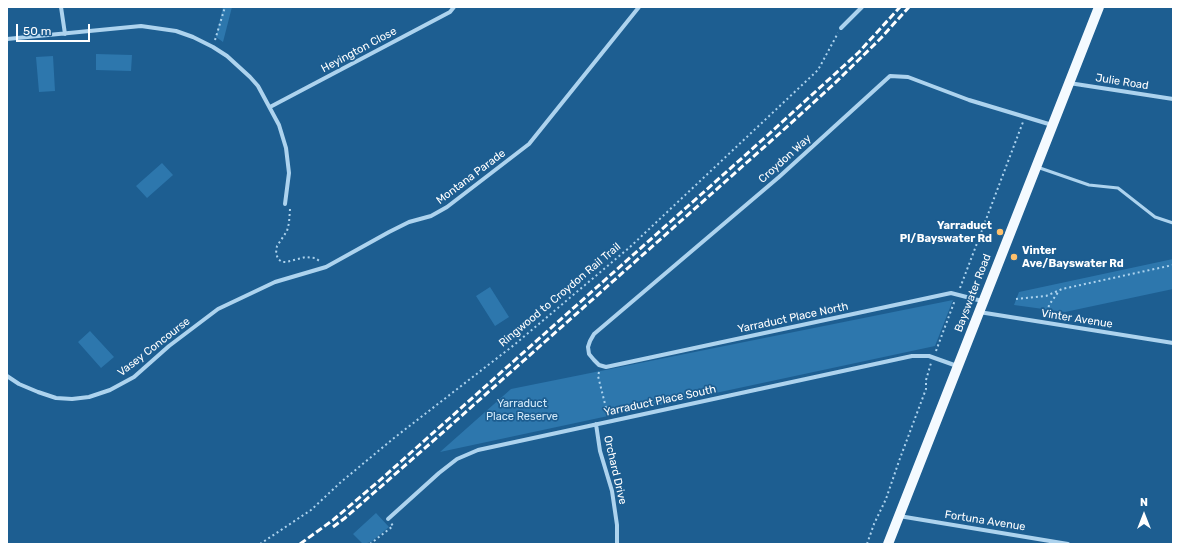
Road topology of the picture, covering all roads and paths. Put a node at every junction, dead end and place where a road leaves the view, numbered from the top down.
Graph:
1 (61, 7) edge
2 (225, 7) edge
3 (454, 7) edge
4 (639, 7) edge
5 (862, 7) edge
6 (1099, 7) edge
7 (841, 28) joint
8 (65, 34) junction
9 (7, 39) edge
10 (213, 47) junction
11 (1069, 83) junction
12 (1173, 99) edge
13 (270, 107) junction
14 (1025, 118) junction
15 (1052, 125) junction
16 (1036, 167) junction
17 (285, 204) joint
18 (1173, 223) edge
19 (1173, 266) edge
20 (326, 267) junction
21 (1062, 289) junction
22 (957, 295) junction
23 (1016, 299) dead end
24 (982, 301) junction
25 (218, 309) joint
26 (978, 312) junction
27 (1045, 323) junction
28 (1173, 343) edge
29 (933, 358) junction
30 (599, 365) junction
31 (958, 366) junction
32 (7, 376) edge
33 (609, 422) junction
34 (596, 424) junction
35 (899, 516) junction
36 (388, 519) joint
37 (260, 544) edge
38 (370, 544) edge
39 (617, 544) edge
40 (868, 544) edge
41 (888, 544) edge
42 (1068, 544) edge

1 - 8 street
2 - 10 path
3 - 13 street, Heyington Close
4 - 20 street, Montana Parade
5 - 7 street
6 - 11 main road, Bayswater Road
7 - 37 path, Ringwood to Croydon Rail Trail
8 - 9 street
8 - 10 street
10 - 13 street
11 - 12 street, Julie Road
11 - 15 main road, Bayswater Road
13 - 17 street
14 - 15 street, Croydon Way
14 - 22 path
14 - 30 street, Croydon Way
15 - 16 main road, Bayswater Road
16 - 18 lane
16 - 24 main road, Bayswater Road
17 - 20 path
19 - 21 path
20 - 25 street, Montana Parade
21 - 23 path
21 - 27 path
22 - 24 street, Yarraduct Place North
22 - 29 path
22 - 30 street, Yarraduct Place North
24 - 26 main road, Bayswater Road
25 - 32 street, Vasey Concourse
26 - 27 street, Vinter Avenue
26 - 31 main road, Bayswater Road
27 - 28 street, Vinter Avenue
29 - 31 street, Yarraduct Place South
29 - 33 street, Yarraduct Place South
29 - 40 path
30 - 33 path
31 - 35 main road, Bayswater Road
33 - 34 street, Yarraduct Place South
34 - 36 street, Yarraduct Place South
34 - 39 street, Orchard Drive
35 - 41 main road, Bayswater Road
35 - 42 street, Fortuna Avenue
36 - 38 path

